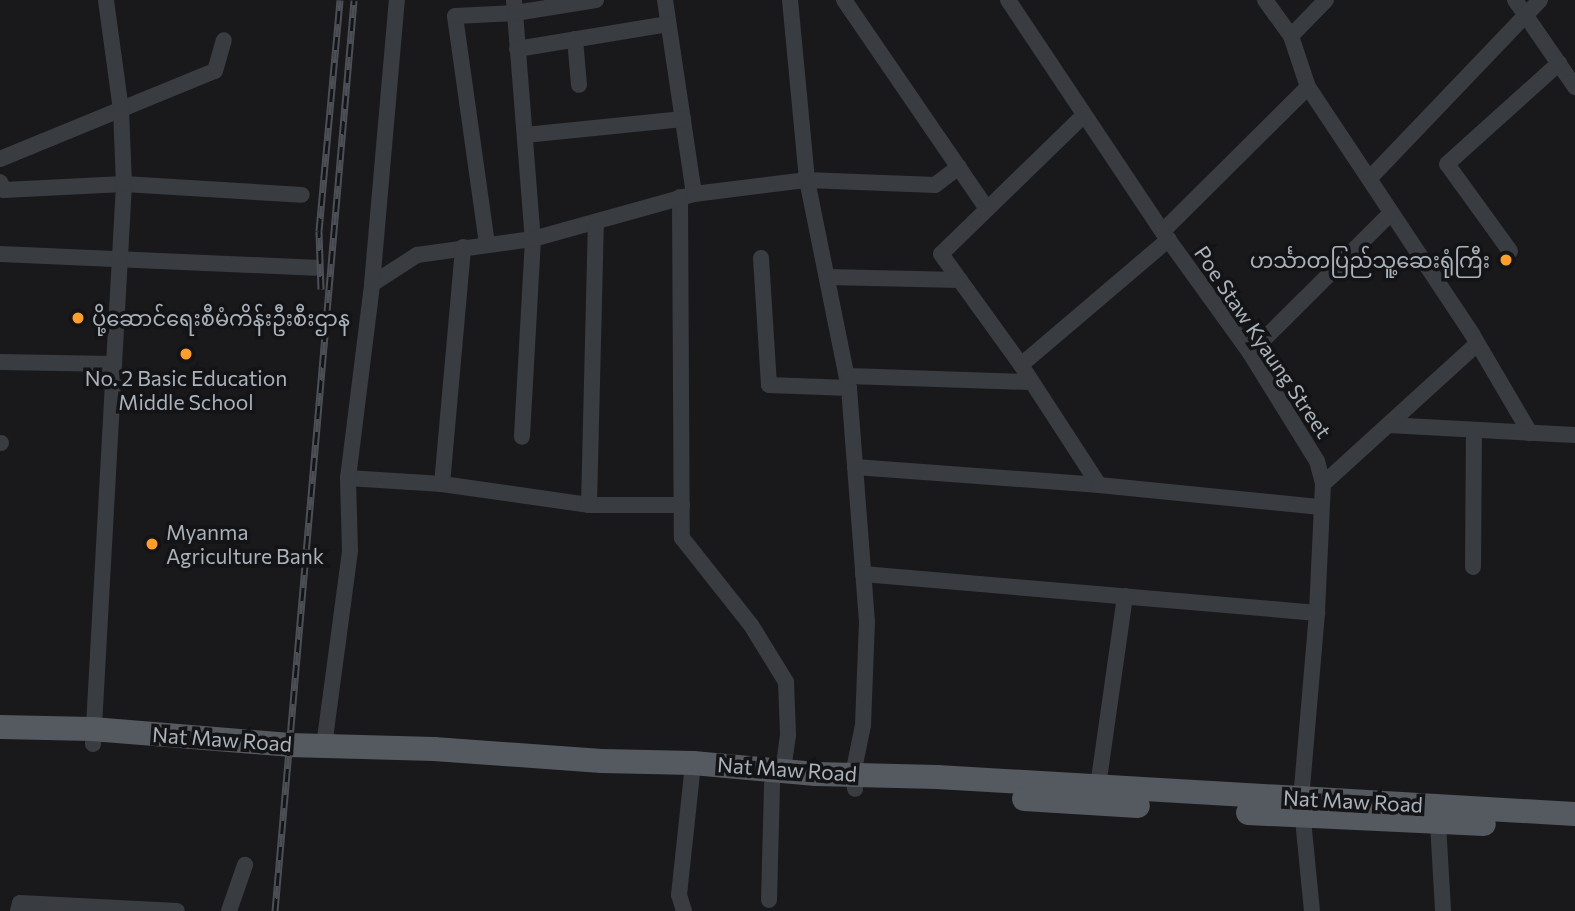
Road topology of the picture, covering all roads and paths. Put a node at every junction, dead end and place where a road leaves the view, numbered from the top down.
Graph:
1 (106, 0) edge
2 (397, 0) edge
3 (596, 0) edge
4 (665, 0) edge
5 (790, 0) edge
6 (844, 0) edge
7 (1007, 0) edge
8 (1265, 0) edge
9 (1326, 0) edge
10 (1515, 0) edge
11 (1540, 0) edge
12 (514, 6) edge
13 (1525, 15) junction
14 (668, 23) junction
15 (1291, 36) junction
16 (575, 39) junction
17 (224, 40) dead end
18 (517, 49) junction
19 (1575, 57) edge
20 (1561, 66) junction
21 (579, 85) dead end
22 (1308, 87) junction
23 (1575, 87) edge
24 (121, 110) junction
25 (1084, 115) junction
26 (683, 119) junction
27 (525, 135) junction
28 (0, 159) edge
29 (959, 167) junction
30 (1370, 178) junction
31 (807, 180) junction
32 (0, 182) edge
33 (124, 184) junction
34 (302, 195) dead end
35 (687, 195) junction
36 (988, 209) junction
37 (1391, 213) junction
38 (596, 222) junction
39 (1166, 235) junction
40 (533, 239) junction
41 (488, 244) junction
42 (463, 247) junction
43 (1510, 251) dead end
44 (0, 254) edge
45 (761, 258) dead end
46 (120, 259) junction
47 (315, 268) dead end
48 (827, 278) junction
49 (960, 280) junction
50 (372, 285) junction
51 (1477, 344) junction
52 (1250, 353) junction
53 (0, 362) edge
54 (114, 364) junction
55 (1021, 365) junction
56 (849, 382) junction
57 (1032, 382) junction
58 (1388, 425) junction
59 (1474, 430) junction
60 (1530, 433) junction
61 (1575, 435) edge
62 (523, 437) dead end
63 (855, 467) junction
64 (348, 478) junction
65 (442, 484) junction
66 (1323, 484) junction
67 (1098, 485) junction
68 (589, 505) junction
69 (682, 505) junction
70 (1321, 508) junction
71 (1473, 567) dead end
72 (863, 574) junction
73 (1125, 596) junction
74 (1317, 613) junction
75 (0, 727) edge
76 (93, 736) junction
77 (0, 740) edge
78 (324, 746) junction
79 (692, 770) junction
80 (777, 776) junction
81 (854, 782) junction
82 (1098, 786) junction
83 (1302, 807) junction
84 (1575, 814) edge
85 (1438, 823) junction
86 (1575, 828) edge
87 (245, 865) dead end
88 (769, 900) dead end
89 (18, 911) edge
90 (177, 911) edge
91 (229, 911) edge
92 (684, 911) edge
93 (1312, 911) edge
94 (1443, 911) edge

1 - 24 street
2 - 50 street
3 - 12 street
4 - 14 street
5 - 31 street
6 - 29 street
7 - 25 street, Poe Staw Kyaung Street
8 - 15 street
9 - 15 street
10 - 13 street
11 - 13 street
12 - 18 street
12 - 41 street
13 - 20 street
13 - 30 street
14 - 16 street
14 - 26 street
15 - 22 street
16 - 18 street
16 - 21 street
17 - 24 street
18 - 27 street
19 - 20 street
20 - 23 street
20 - 43 street
22 - 30 street
22 - 39 street
24 - 28 street
24 - 33 street
25 - 36 street
25 - 39 street, Poe Staw Kyaung Street
26 - 27 street
26 - 35 street
27 - 40 street
29 - 31 street
29 - 36 street
30 - 37 street
31 - 35 street
31 - 48 street
32 - 33 street
33 - 34 street
33 - 46 street
35 - 38 street
35 - 69 street
36 - 49 street
37 - 51 street
37 - 52 street
38 - 40 street
38 - 68 street
39 - 52 street, Poe Staw Kyaung Street
39 - 55 street
40 - 41 street
40 - 62 street
41 - 42 street
42 - 50 street
42 - 65 street
44 - 46 street
45 - 56 street
46 - 47 street
46 - 54 street
48 - 49 street
48 - 56 street
49 - 55 street
50 - 64 street
51 - 58 street
51 - 60 street
52 - 66 street, Poe Staw Kyaung Street
53 - 54 street
54 - 76 street
55 - 57 street
56 - 57 street
56 - 63 street
57 - 67 street
58 - 59 street
58 - 66 street
59 - 60 street
59 - 71 street
60 - 61 street
63 - 67 street
63 - 72 street
64 - 65 street
64 - 78 street
65 - 68 street
66 - 70 street, Poe Staw Kyaung Street
67 - 70 street
68 - 69 street
69 - 80 street
70 - 74 street, Poe Staw Kyaung Street
72 - 73 street
72 - 81 street
73 - 74 street
73 - 82 street
74 - 83 street, Poe Staw Kyaung Street
75 - 76 main road, Nat Maw Road
76 - 77 main road, Nat Maw Road
76 - 78 main road, Nat Maw Road
76 - 79 main road, Nat Maw Road
78 - 79 main road, Nat Maw Road
79 - 80 main road, Nat Maw Road
79 - 92 street
80 - 81 main road, Nat Maw Road
80 - 88 street
81 - 82 main road, Nat Maw Road
81 - 83 main road, Nat Maw Road
82 - 83 main road, Nat Maw Road
83 - 84 main road, Nat Maw Road
83 - 85 main road, Nat Maw Road
83 - 93 street, Poe Staw Kyaung Street
85 - 86 main road, Nat Maw Road
85 - 94 street
87 - 91 street
89 - 90 street

